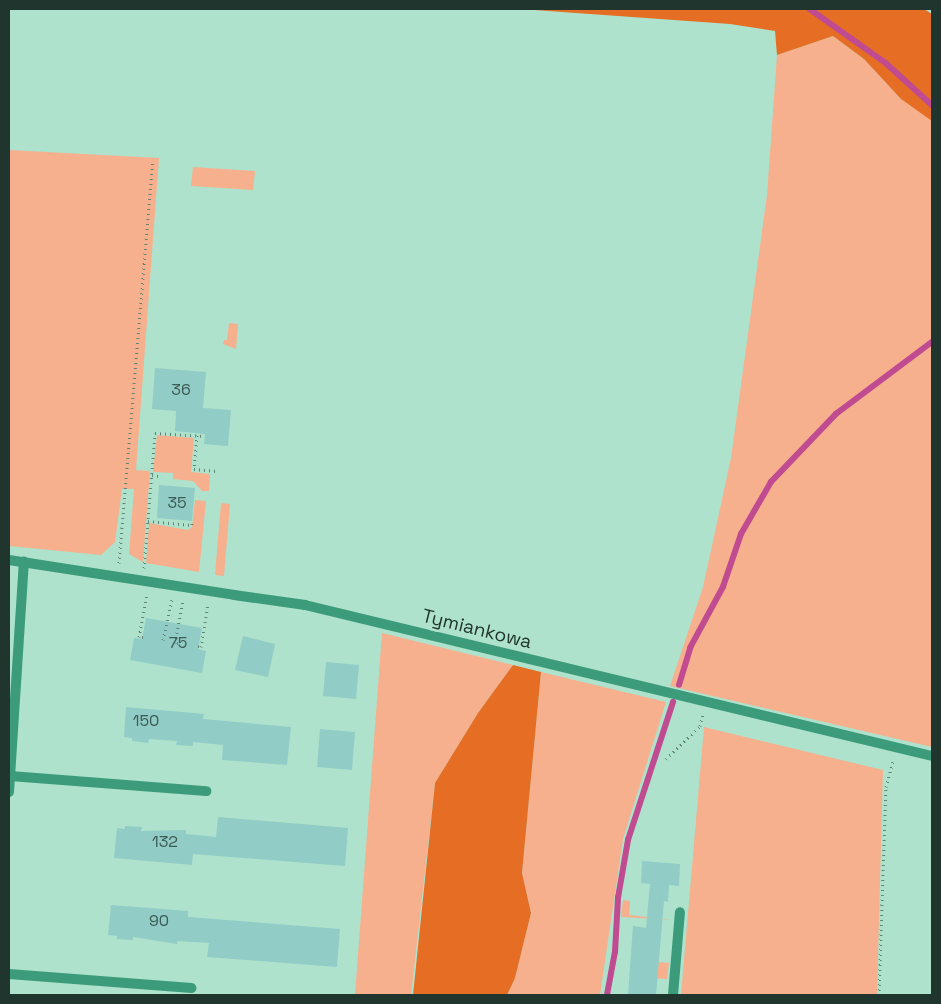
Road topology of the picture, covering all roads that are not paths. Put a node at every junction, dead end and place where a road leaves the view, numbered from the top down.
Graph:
1 (9, 560) edge
2 (24, 561) junction
3 (932, 756) edge
4 (10, 776) edge
5 (206, 790) dead end
6 (9, 792) edge
7 (680, 912) dead end
8 (9, 974) edge
9 (191, 988) dead end
10 (673, 995) edge

1 - 2 street, Tymiankowa
2 - 3 street, Tymiankowa
2 - 4 street
4 - 5 street
4 - 6 street
7 - 10 street
8 - 9 street

